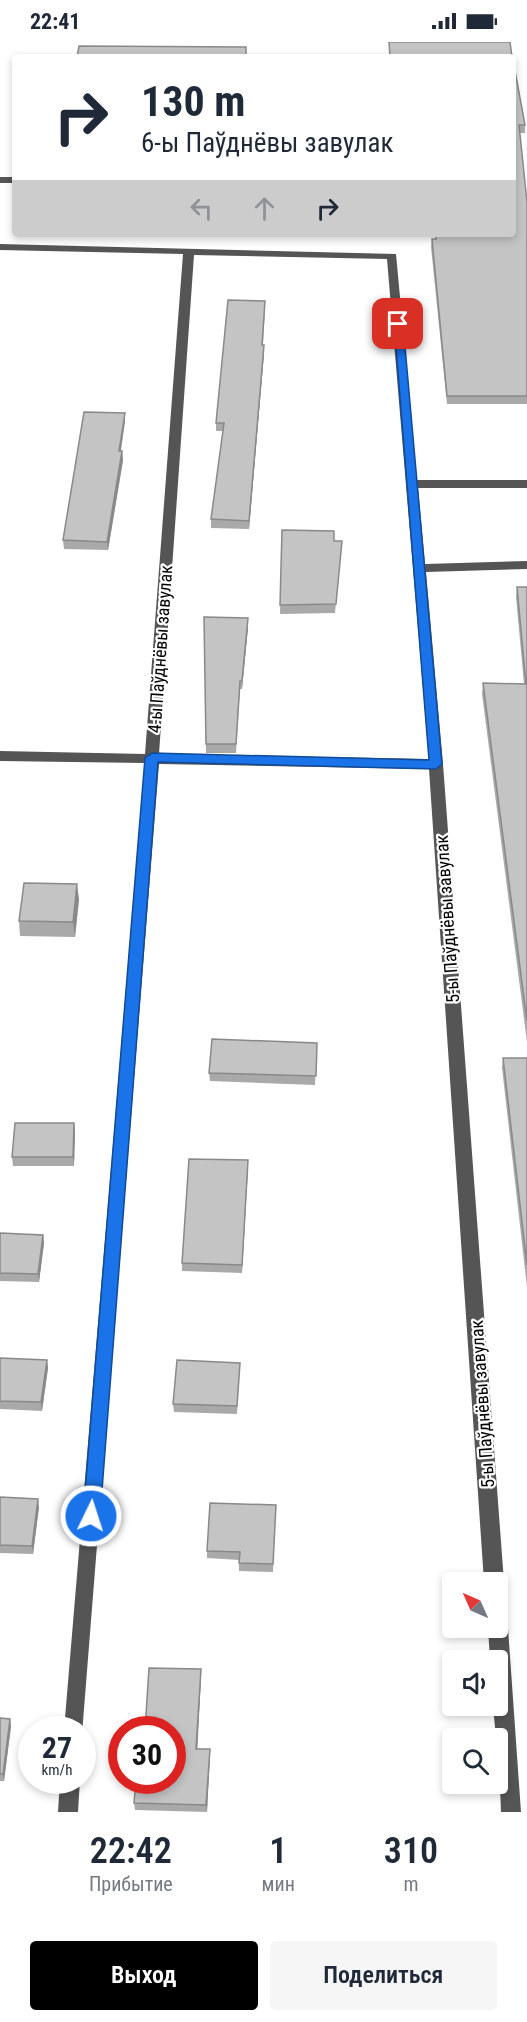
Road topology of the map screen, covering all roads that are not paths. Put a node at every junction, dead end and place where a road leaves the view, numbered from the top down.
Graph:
1 (0, 247) edge
2 (189, 250) junction
3 (412, 484) junction
4 (527, 484) edge
5 (527, 565) edge
6 (419, 568) junction
7 (0, 756) edge
8 (152, 758) junction
9 (436, 764) junction
10 (494, 1572) edge
11 (499, 1638) edge
12 (75, 1716) edge
13 (69, 1794) edge
14 (68, 1812) edge
15 (511, 1812) edge

1 - 2 street
2 - 3 street, 5-ы Паўднёвы завулак
2 - 8 street, 4-ы Паўднёвы завулак
3 - 4 street
3 - 6 street, 5-ы Паўднёвы завулак
5 - 6 street
6 - 9 street, 5-ы Паўднёвы завулак
7 - 8 street
8 - 9 street
8 - 12 street, 4-ы Паўднёвы завулак
9 - 10 street, 5-ы Паўднёвы завулак
11 - 15 street
13 - 14 street

